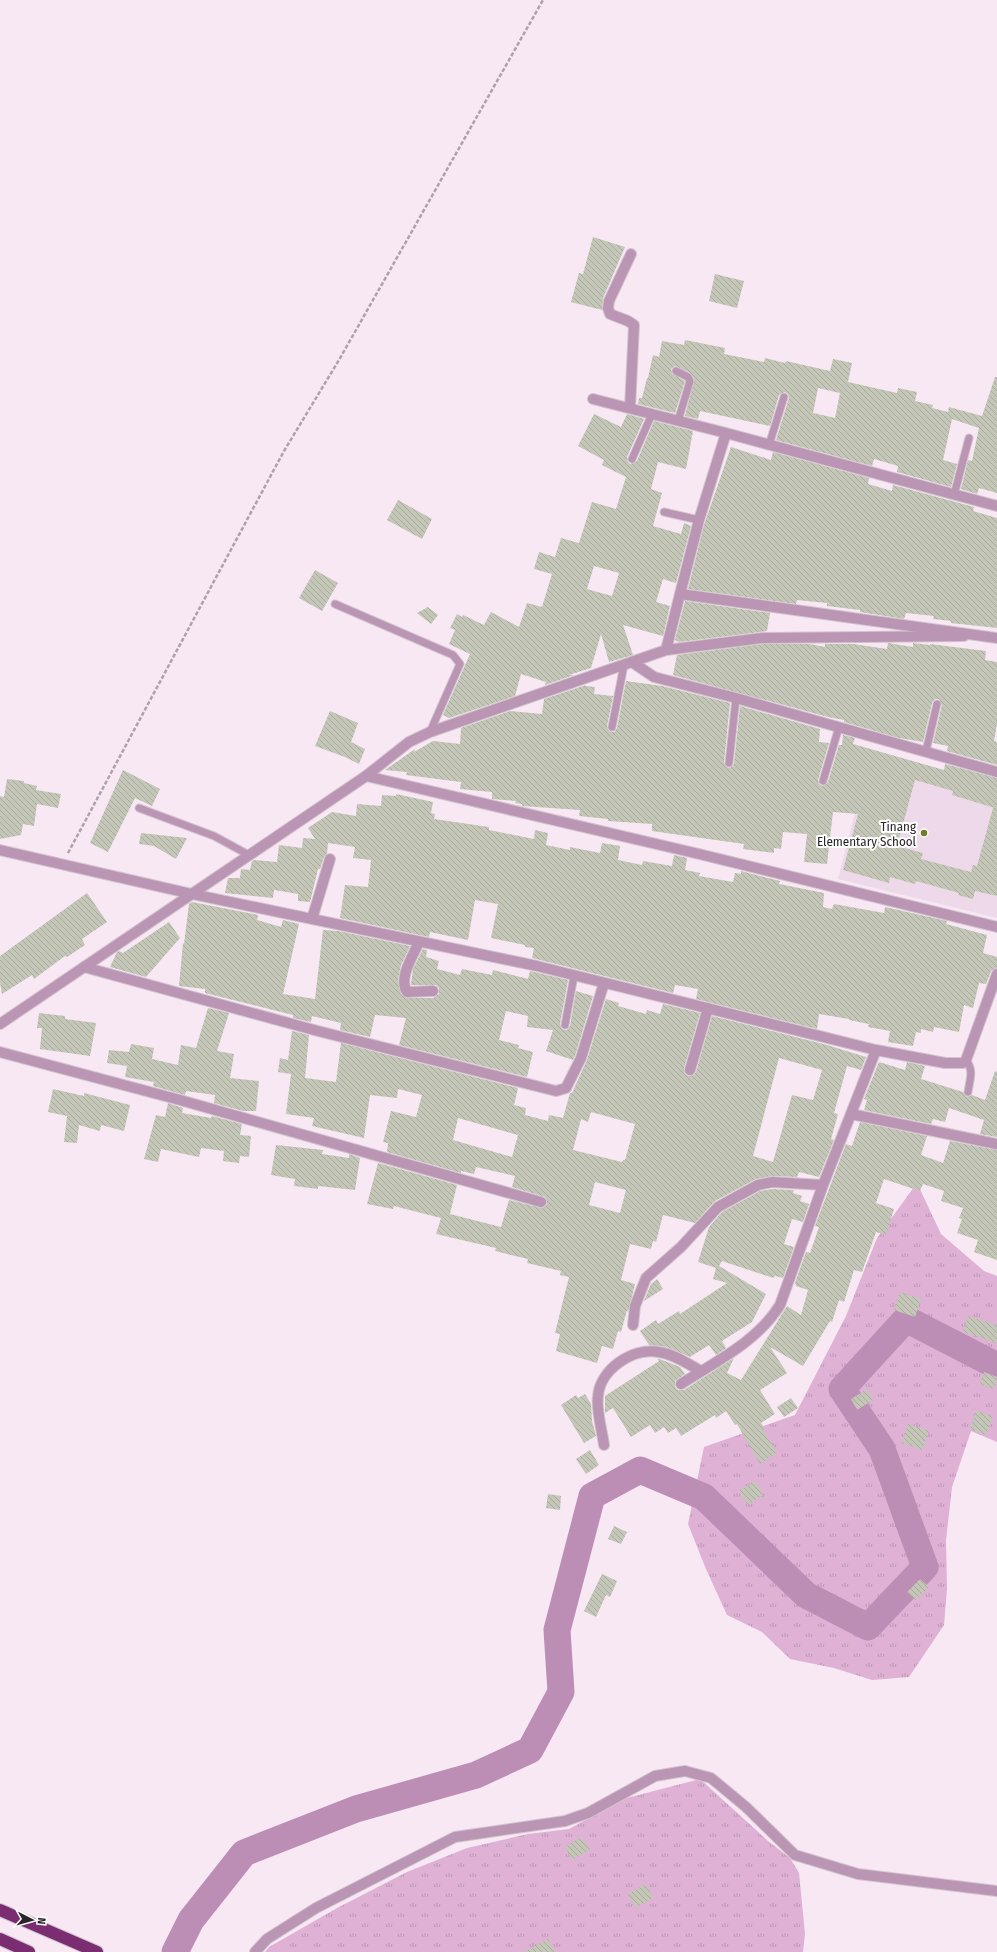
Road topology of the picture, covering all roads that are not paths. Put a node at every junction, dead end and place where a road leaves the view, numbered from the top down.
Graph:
1 (631, 254) dead end
2 (676, 371) dead end
3 (784, 397) dead end
4 (593, 399) dead end
5 (630, 408) junction
6 (652, 414) junction
7 (678, 421) junction
8 (726, 433) junction
9 (970, 438) dead end
10 (769, 445) junction
11 (632, 459) dead end
12 (954, 495) junction
13 (997, 506) edge
14 (664, 512) dead end
15 (699, 520) junction
16 (680, 594) junction
17 (335, 604) dead end
18 (979, 636) junction
19 (997, 638) edge
20 (666, 650) junction
21 (628, 663) junction
22 (736, 698) junction
23 (937, 704) dead end
24 (612, 727) dead end
25 (839, 727) junction
26 (430, 732) junction
27 (926, 751) junction
28 (730, 763) dead end
29 (997, 772) edge
30 (366, 776) junction
31 (823, 781) dead end
32 (138, 808) dead end
33 (0, 850) edge
34 (249, 855) junction
35 (330, 859) dead end
36 (192, 894) junction
37 (312, 919) junction
38 (997, 927) edge
39 (419, 942) junction
40 (84, 967) junction
41 (997, 974) edge
42 (574, 976) junction
43 (604, 983) junction
44 (433, 991) dead end
45 (708, 1008) junction
46 (1, 1020) edge
47 (565, 1025) dead end
48 (876, 1050) junction
49 (0, 1052) edge
50 (966, 1060) junction
51 (690, 1070) dead end
52 (968, 1092) dead end
53 (851, 1114) junction
54 (997, 1144) edge
55 (823, 1185) junction
56 (541, 1202) dead end
57 (632, 1326) dead end
58 (701, 1372) junction
59 (681, 1384) dead end
60 (604, 1445) dead end
61 (997, 1891) edge
62 (0, 1910) edge
63 (0, 1939) edge
64 (29, 1952) edge
65 (97, 1952) edge
66 (256, 1952) edge

1 - 5 street
2 - 7 lane
3 - 10 lane
4 - 5 street
5 - 6 street
6 - 7 street
6 - 11 lane
7 - 8 street
8 - 10 street
8 - 15 street
9 - 12 lane
10 - 12 street
12 - 13 street
14 - 15 lane
15 - 16 street
16 - 18 street
16 - 20 street
17 - 26 lane
18 - 19 street
18 - 20 street
20 - 21 street
21 - 22 street
21 - 24 lane
21 - 26 street
22 - 25 street
22 - 28 lane
23 - 27 lane
25 - 27 street
25 - 31 lane
26 - 30 street
27 - 29 street
30 - 34 street
30 - 38 street
32 - 34 lane
33 - 36 street
34 - 36 street
35 - 37 street
36 - 37 street
36 - 40 street
37 - 39 street
39 - 42 street
39 - 44 street
40 - 43 street
40 - 46 street
41 - 50 street
42 - 43 street
42 - 47 lane
43 - 45 street
45 - 48 street
45 - 51 street
48 - 50 street
48 - 53 street
49 - 56 street
50 - 52 lane
53 - 54 street
53 - 55 street
55 - 57 street
55 - 58 street
58 - 59 street
58 - 60 street
61 - 66 street
62 - 65 highway
63 - 64 highway

